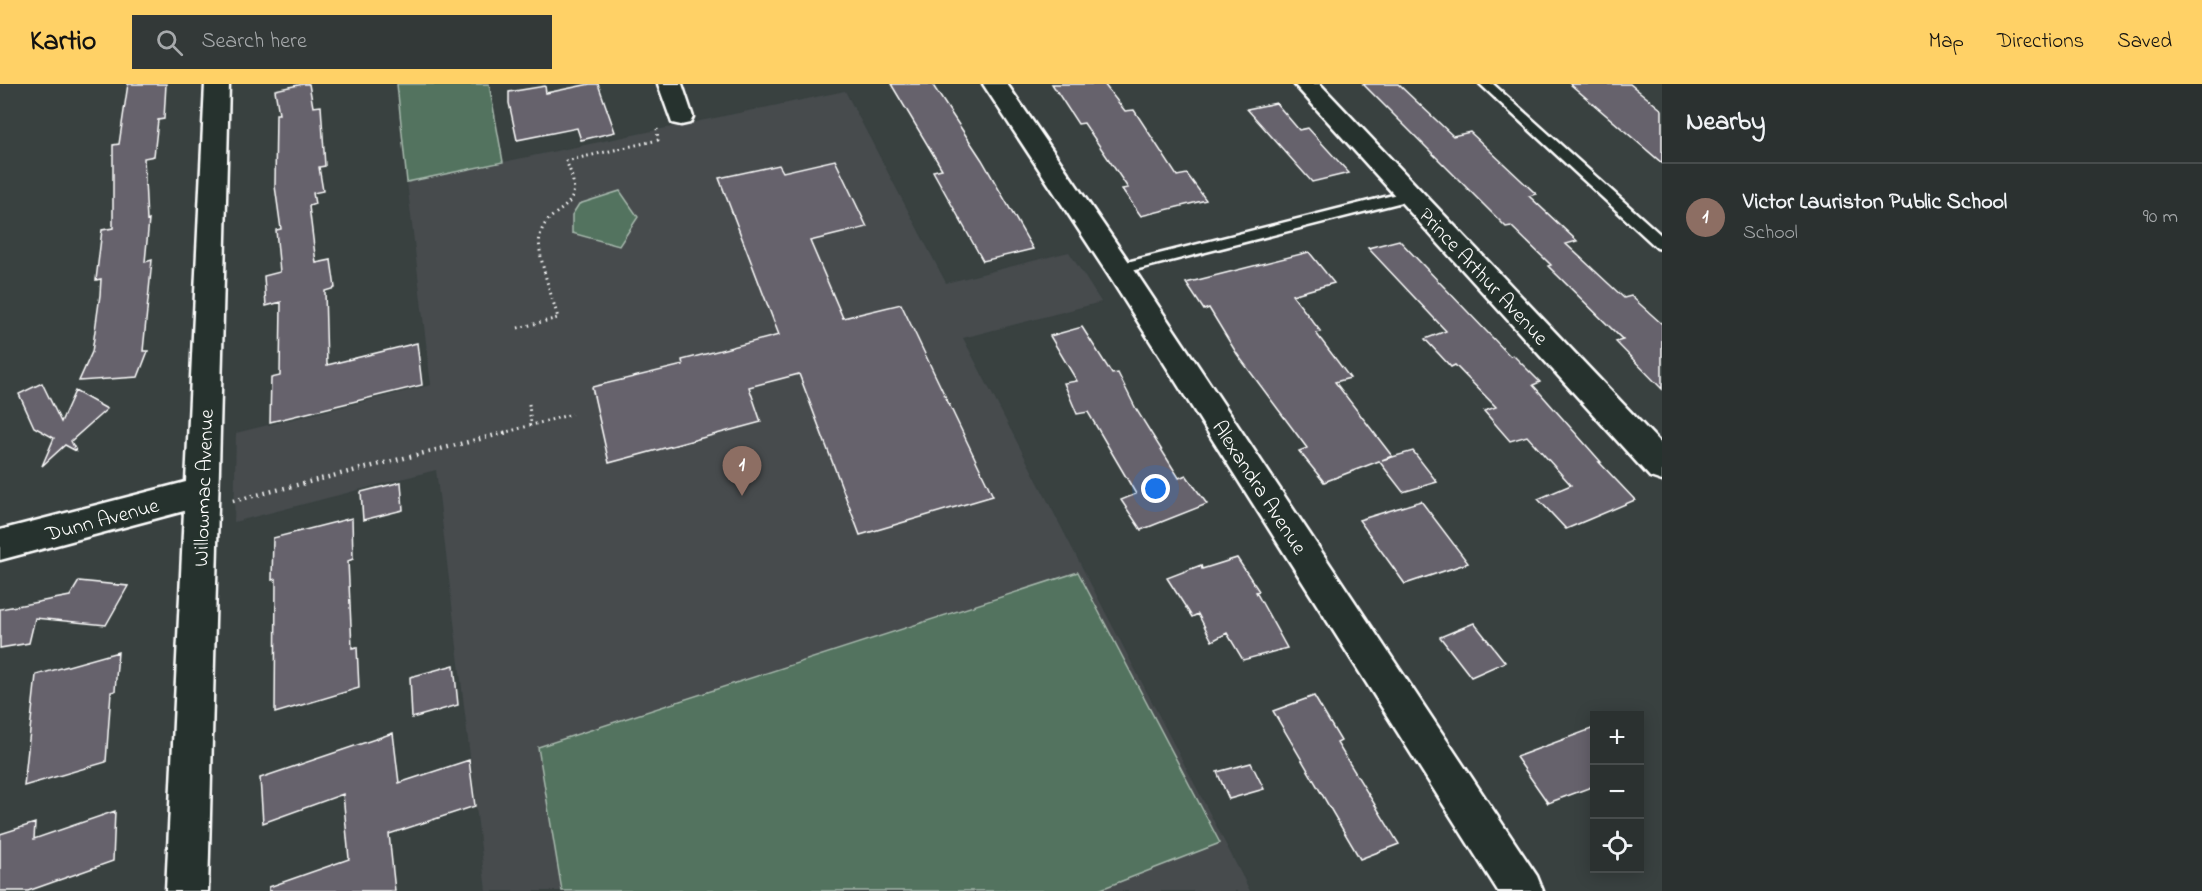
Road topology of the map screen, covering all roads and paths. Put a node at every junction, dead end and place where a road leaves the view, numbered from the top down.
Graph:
1 (217, 84) edge
2 (670, 84) edge
3 (995, 84) edge
4 (1306, 84) edge
5 (1486, 84) edge
6 (681, 117) dead end
7 (656, 124) dead end
8 (1409, 195) junction
9 (1662, 244) edge
10 (1119, 269) junction
11 (518, 328) dead end
12 (529, 404) dead end
13 (572, 414) dead end
14 (531, 426) junction
15 (1662, 467) edge
16 (216, 496) junction
17 (0, 545) edge
18 (187, 891) edge
19 (1522, 891) edge

1 - 16 street, Willowmac Avenue
2 - 6 street
3 - 10 street, Alexandra Avenue
4 - 8 street, Prince Arthur Avenue
5 - 9 lane
7 - 11 path
8 - 10 lane
8 - 15 street, Prince Arthur Avenue
10 - 19 street, Alexandra Avenue
12 - 14 path
13 - 14 path
14 - 16 path
16 - 17 street, Dunn Avenue
16 - 18 street, Willowmac Avenue

